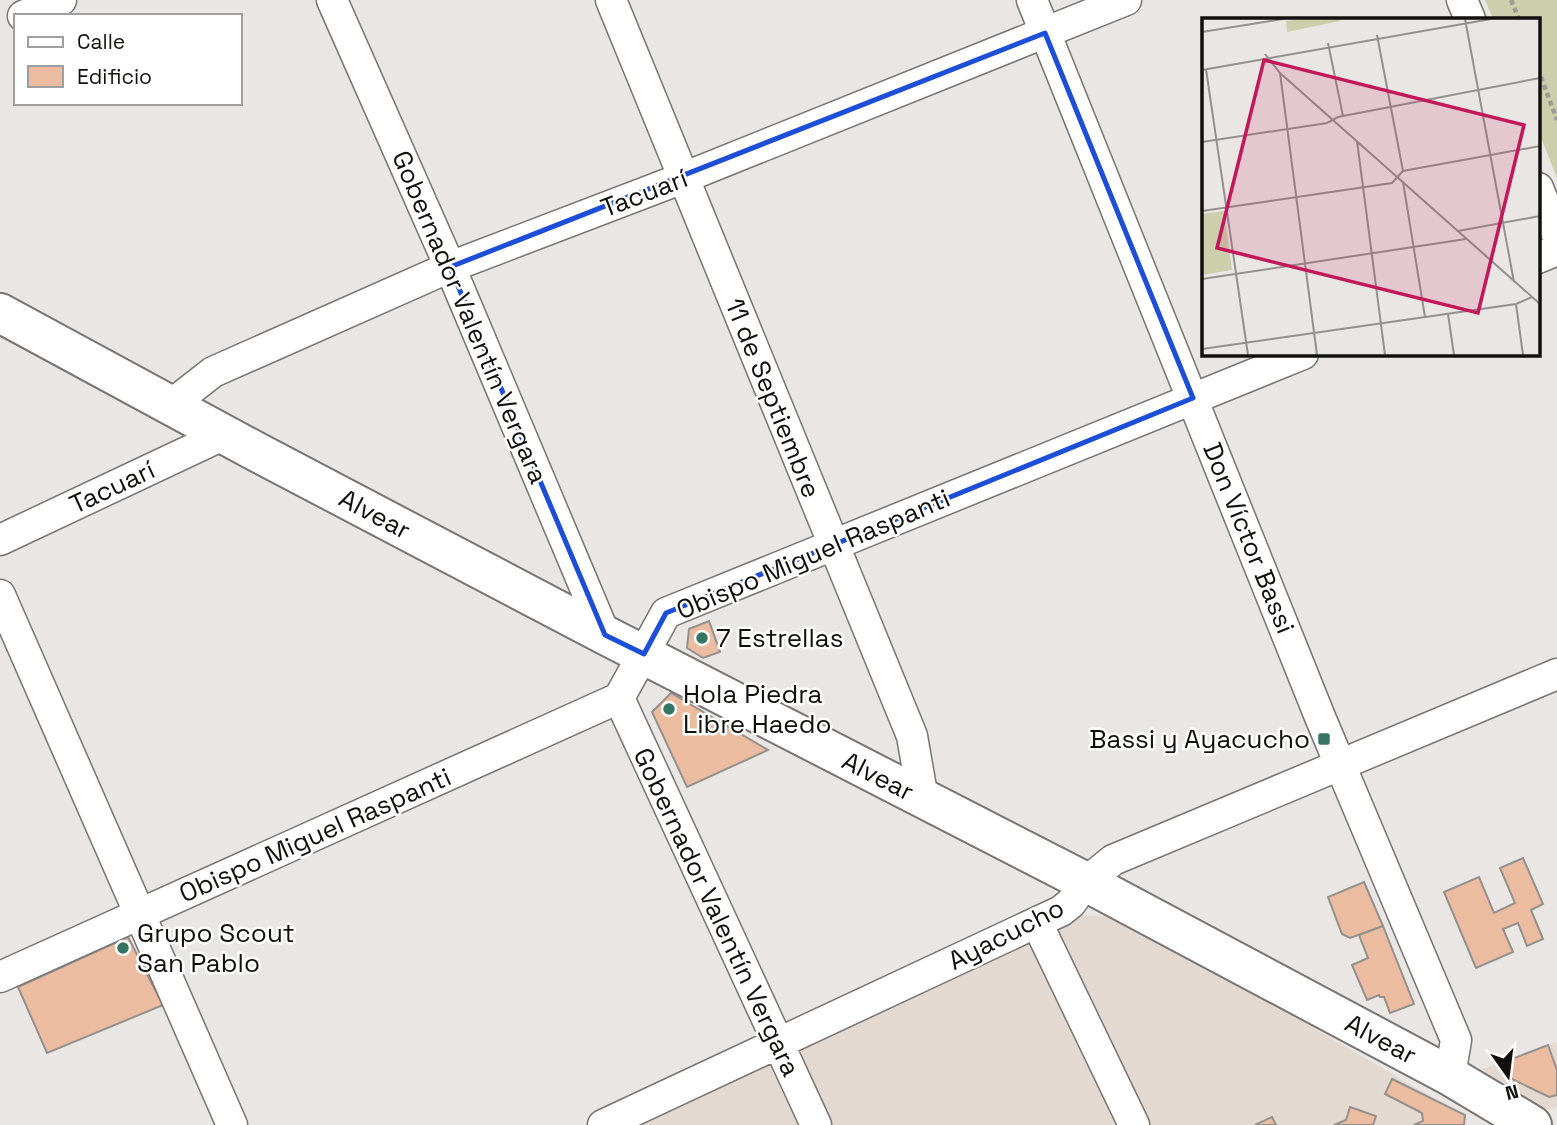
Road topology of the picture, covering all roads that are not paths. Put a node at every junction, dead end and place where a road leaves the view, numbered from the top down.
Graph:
1 (61, 0) edge
2 (332, 0) edge
3 (611, 0) edge
4 (1032, 0) edge
5 (1126, 0) edge
6 (1462, 0) edge
7 (28, 14) edge
8 (1470, 18) edge
9 (1045, 33) junction
10 (683, 178) junction
11 (1540, 193) edge
12 (1557, 236) edge
13 (1557, 250) edge
14 (1540, 257) edge
15 (450, 267) junction
16 (0, 313) edge
17 (1301, 355) edge
18 (1194, 398) junction
19 (172, 404) junction
20 (225, 434) junction
21 (0, 540) edge
22 (832, 545) junction
23 (0, 596) edge
24 (605, 635) junction
25 (644, 654) junction
26 (1557, 674) edge
27 (619, 698) junction
28 (1341, 765) junction
29 (923, 799) junction
30 (1086, 882) junction
31 (139, 914) junction
32 (1037, 923) junction
33 (0, 977) edge
34 (778, 1044) junction
35 (1450, 1076) junction
36 (232, 1125) edge
37 (603, 1125) edge
38 (816, 1125) edge
39 (1134, 1125) edge
40 (1532, 1125) edge

1 - 7 street
2 - 15 street, Gobernador Valentín Vergara
3 - 10 street, 11 de Septiembre
4 - 9 street, Don Víctor Bassi
5 - 9 street, Tacuarí
6 - 8 street
9 - 10 street, Tacuarí
9 - 18 street, Don Víctor Bassi
10 - 15 street, Tacuarí
10 - 22 street, 11 de Septiembre
11 - 12 street
13 - 14 street
15 - 19 street, Tacuarí
15 - 24 street, Gobernador Valentín Vergara
16 - 19 street, Alvear
17 - 18 street, Obispo Miguel Raspanti
18 - 22 street, Obispo Miguel Raspanti
18 - 28 street, Don Víctor Bassi
19 - 20 street, Alvear
20 - 21 street, Tacuarí
20 - 24 street, Alvear
22 - 25 street, Obispo Miguel Raspanti
22 - 29 street, 11 de Septiembre
23 - 31 street
24 - 25 street, Alvear
25 - 27 street, Obispo Miguel Raspanti
25 - 29 street, Alvear
26 - 28 street, Ayacucho
27 - 31 street, Obispo Miguel Raspanti
27 - 34 street, Gobernador Valentín Vergara
28 - 30 street, Ayacucho
28 - 35 street, Don Víctor Bassi
29 - 30 street, Alvear
30 - 32 street, Ayacucho
30 - 35 street, Alvear
31 - 33 street, Obispo Miguel Raspanti
31 - 36 street
32 - 34 street, Ayacucho
32 - 39 street
34 - 37 street, Ayacucho
34 - 38 street, Gobernador Valentín Vergara
35 - 40 street, Alvear

